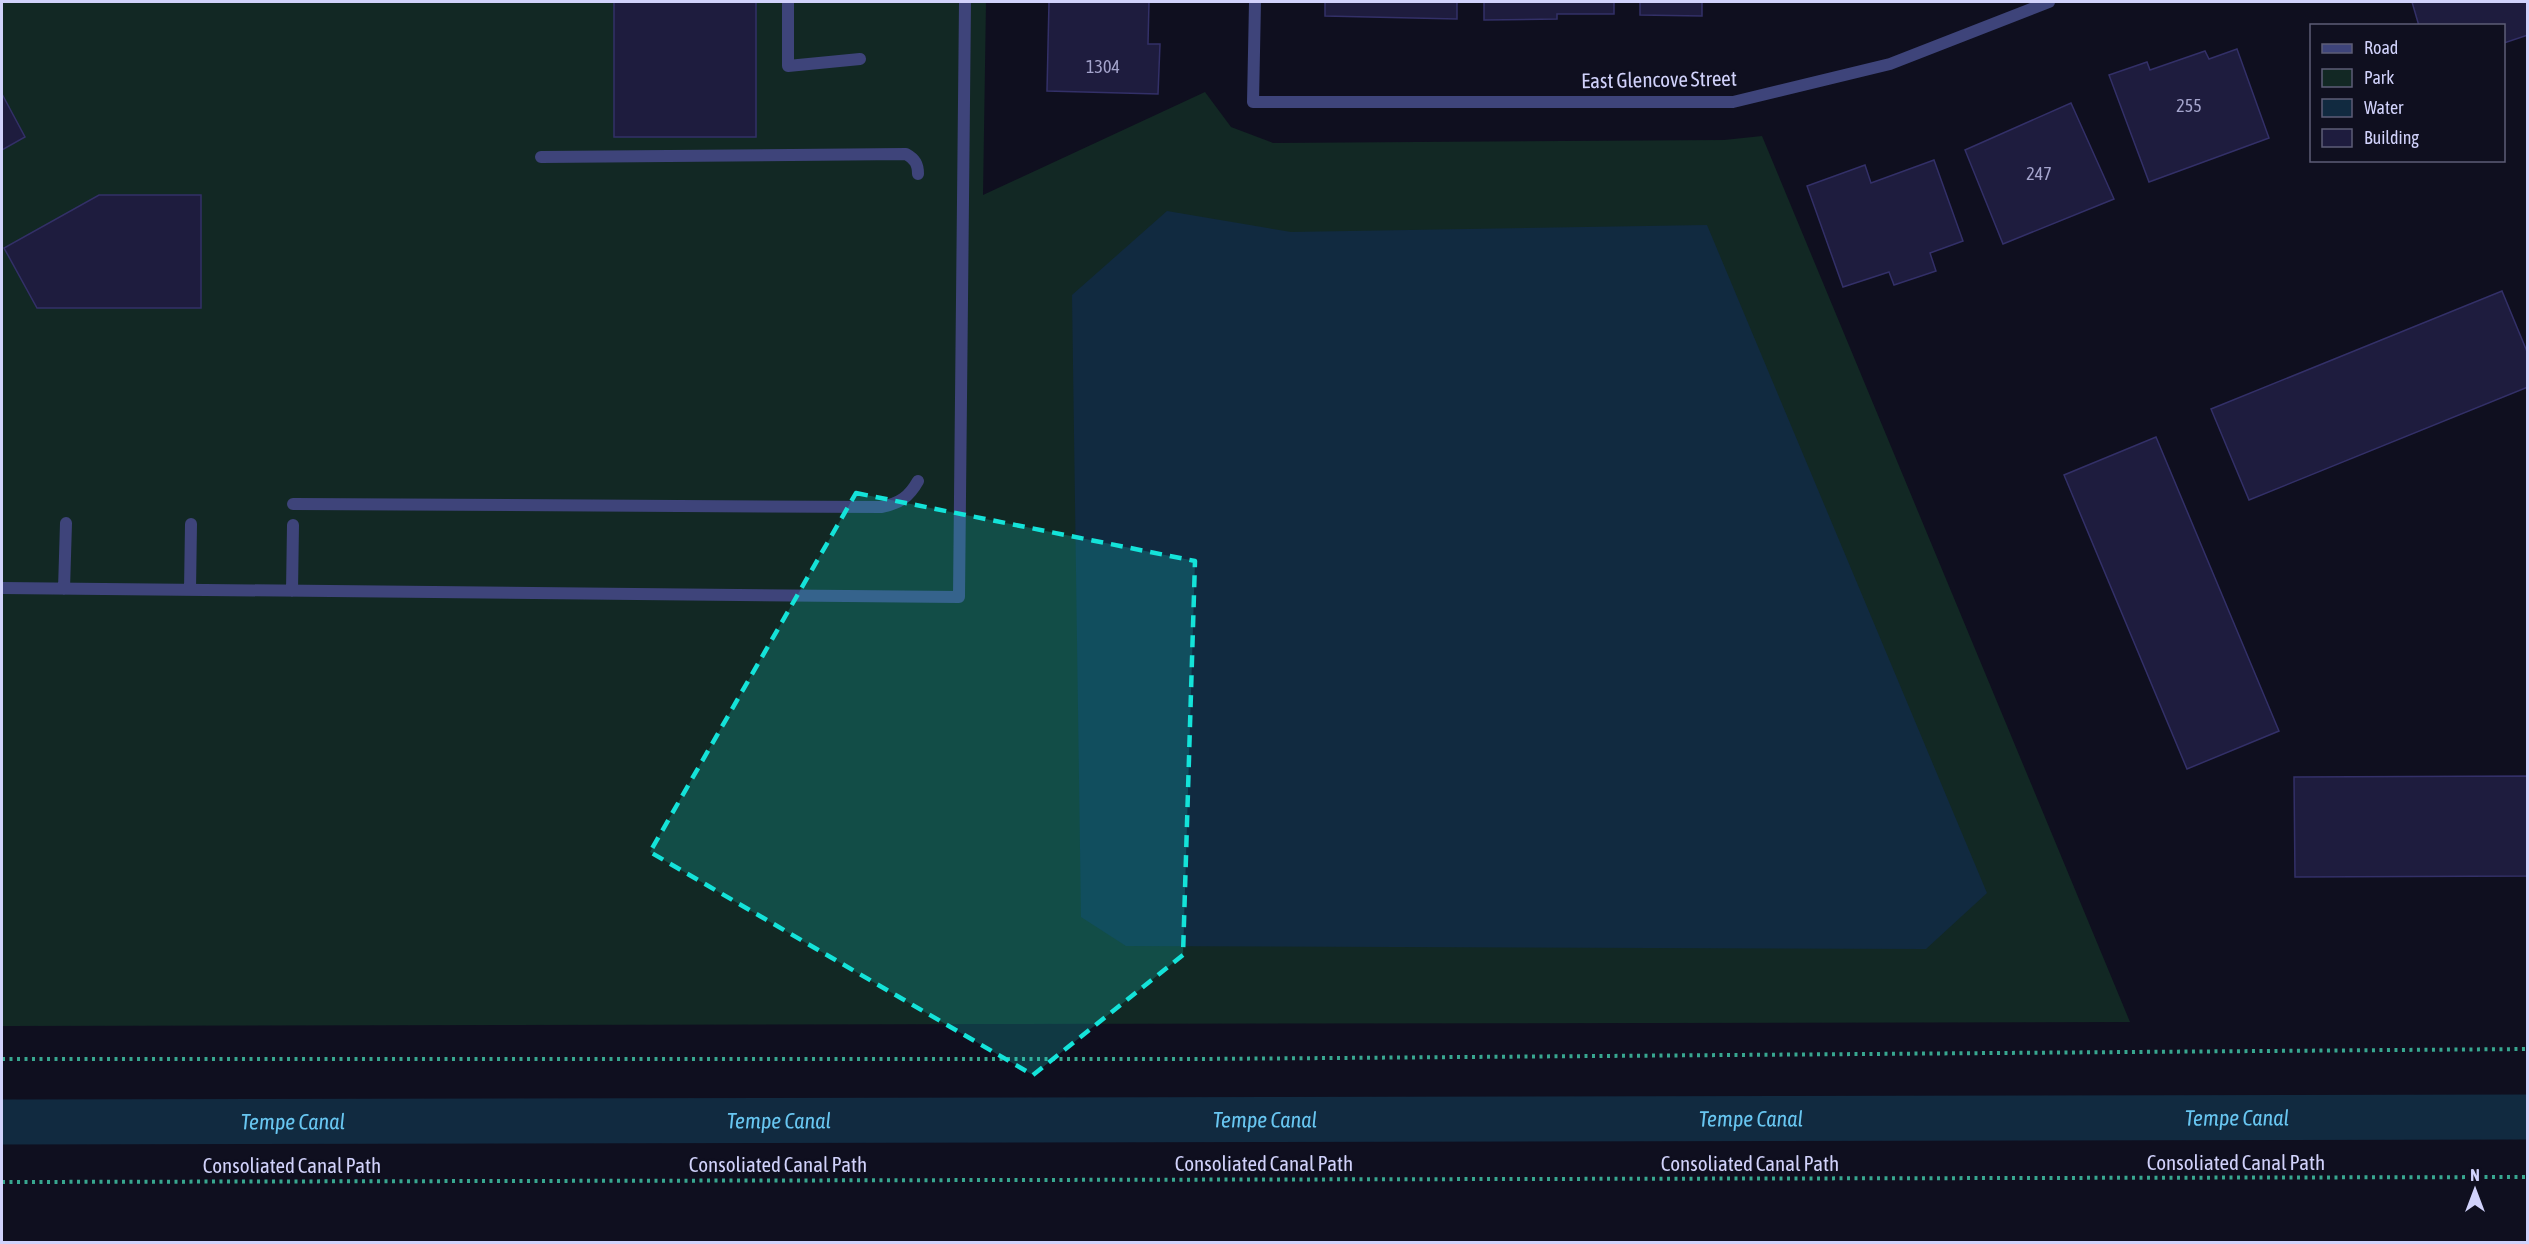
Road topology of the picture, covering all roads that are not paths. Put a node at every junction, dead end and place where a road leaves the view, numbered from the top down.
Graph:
1 (788, 2) edge
2 (965, 2) edge
3 (1255, 2) edge
4 (2049, 2) edge
5 (860, 59) dead end
6 (541, 157) dead end
7 (918, 174) dead end
8 (918, 481) dead end
9 (293, 504) dead end
10 (66, 523) dead end
11 (191, 524) dead end
12 (293, 525) dead end
13 (2, 588) edge
14 (64, 589) junction
15 (190, 590) junction
16 (292, 591) junction

1 - 5 street
2 - 16 street
3 - 4 street, East Glencove Street
6 - 7 street
8 - 9 street
10 - 14 street
11 - 15 street
12 - 16 street
13 - 14 street
14 - 15 street
15 - 16 street

